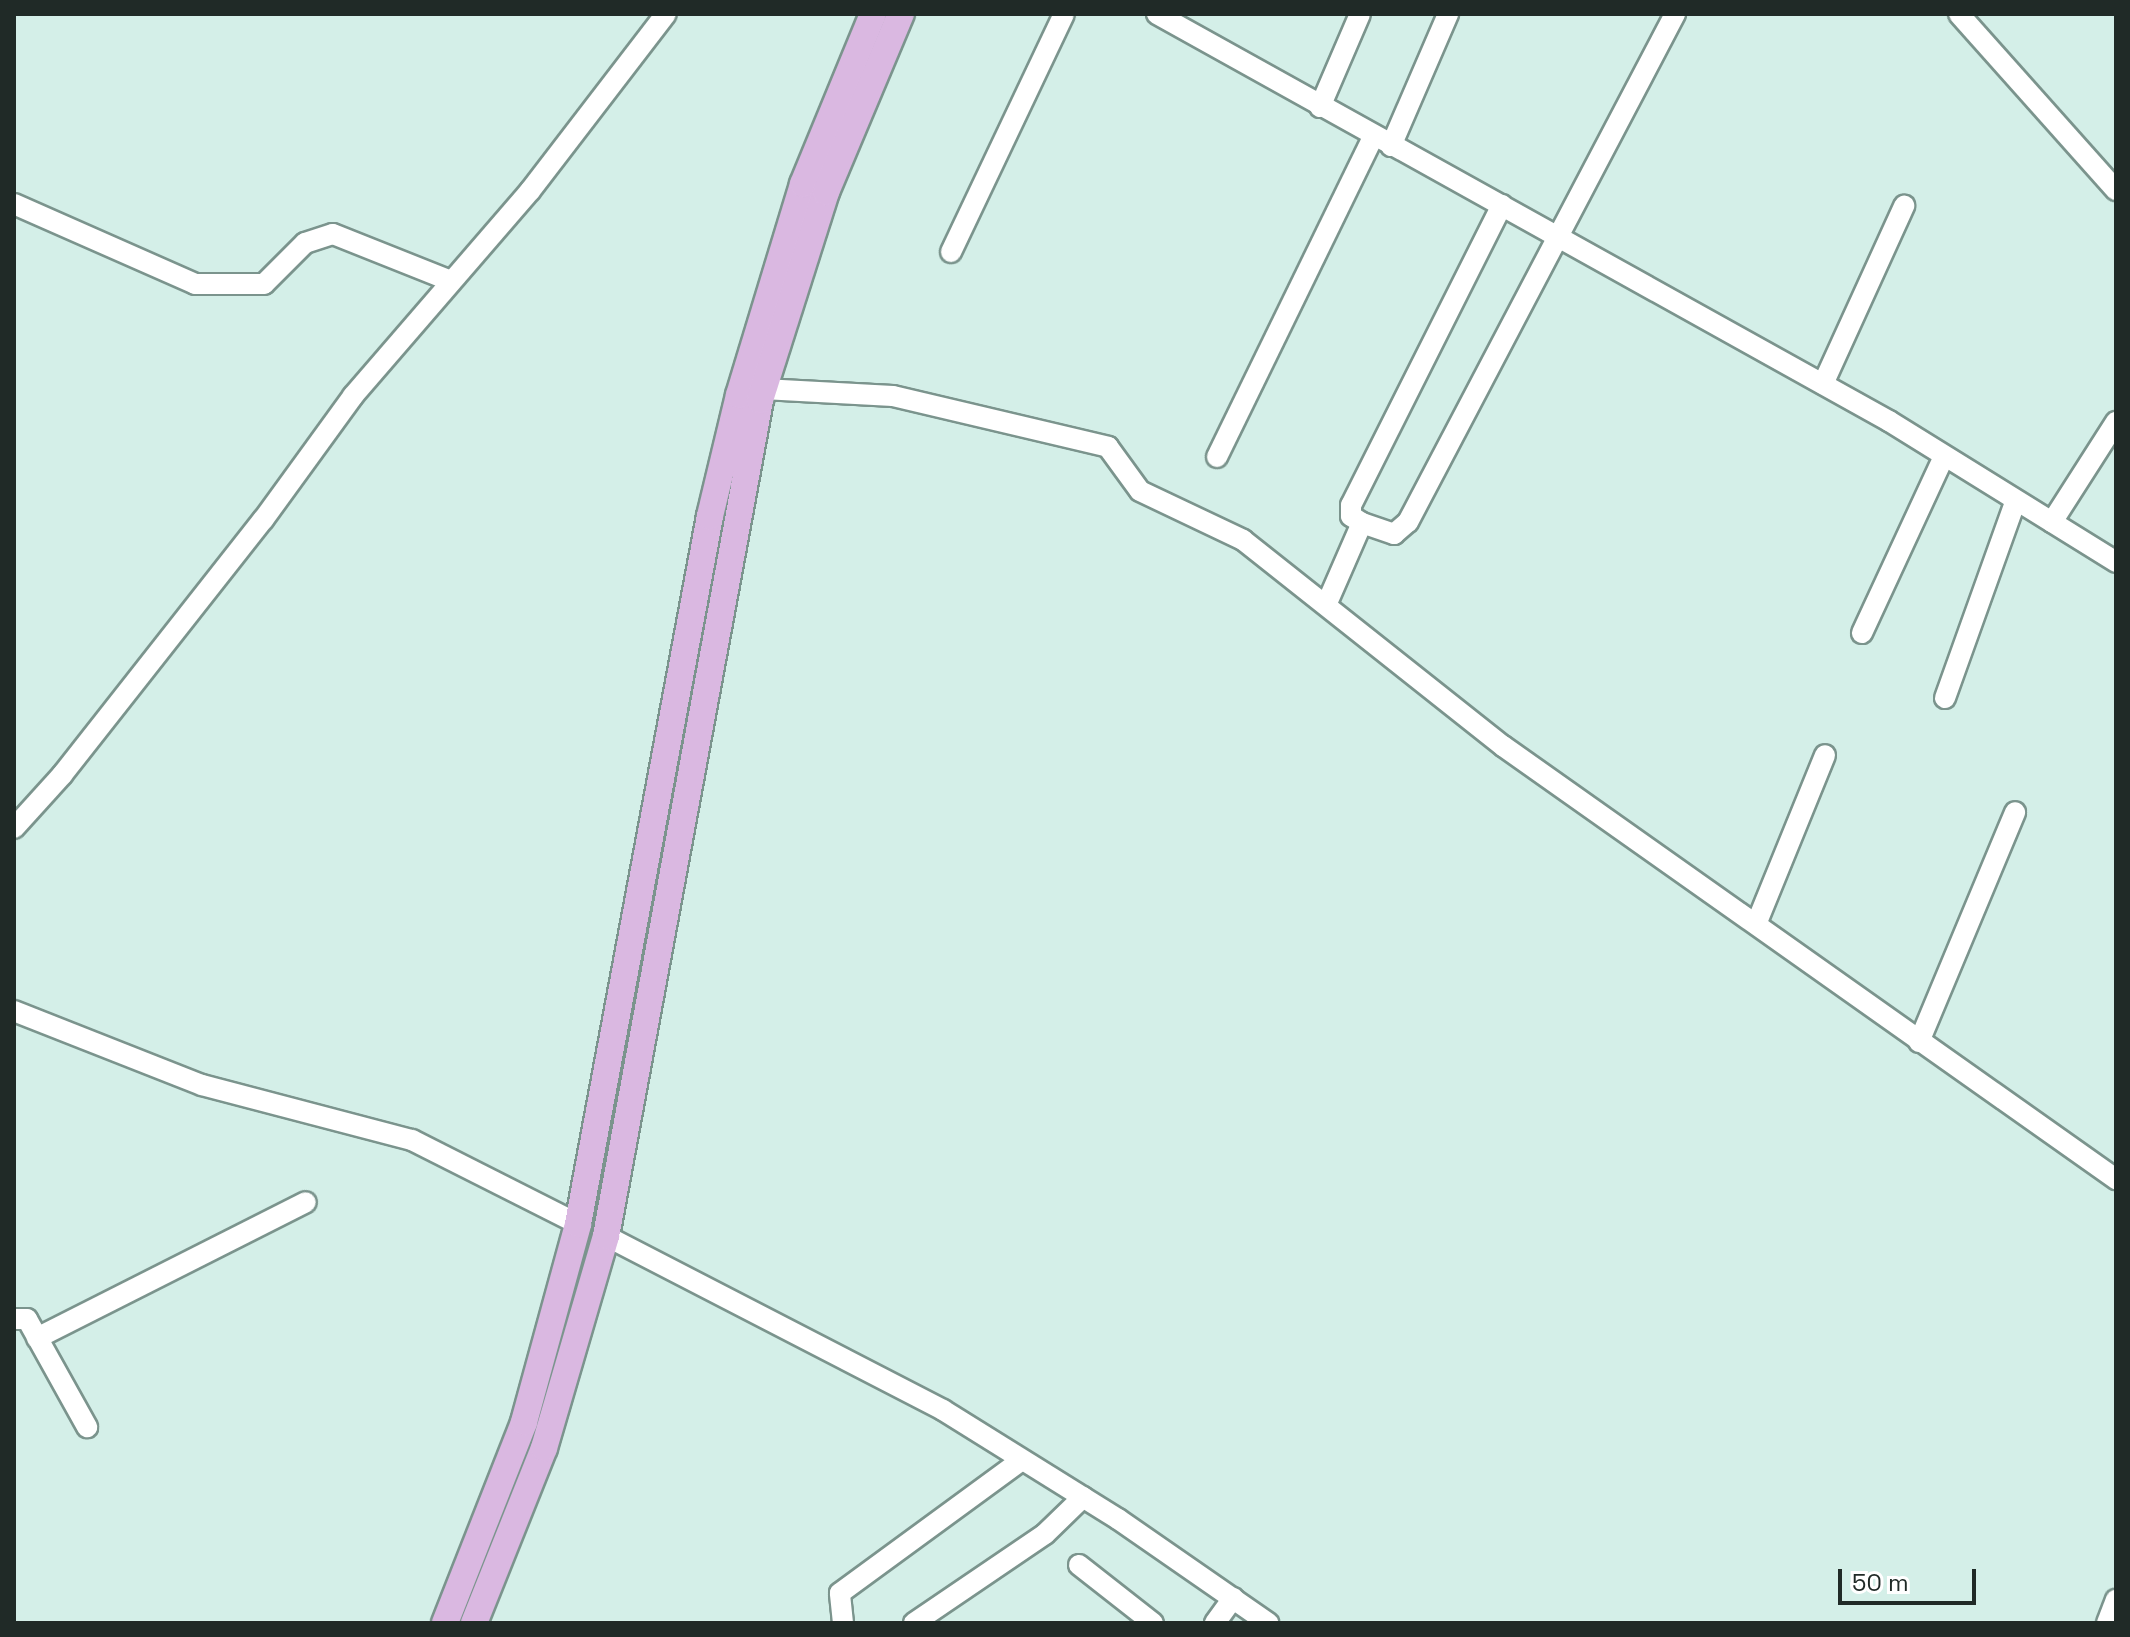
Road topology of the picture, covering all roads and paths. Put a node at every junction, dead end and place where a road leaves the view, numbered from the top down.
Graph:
1 (666, 14) edge
2 (873, 14) edge
3 (901, 14) edge
4 (1064, 14) edge
5 (1157, 14) edge
6 (1360, 14) edge
7 (1448, 14) edge
8 (1675, 14) edge
9 (1959, 14) edge
10 (1320, 107) junction
11 (1382, 141) junction
12 (2116, 190) edge
13 (14, 204) edge
14 (1502, 205) junction
15 (1904, 206) dead end
16 (1560, 236) junction
17 (951, 252) dead end
18 (451, 281) junction
19 (1823, 384) junction
20 (763, 389) junction
21 (2116, 422) edge
22 (1944, 456) junction
23 (1217, 457) dead end
24 (2016, 500) junction
25 (2052, 522) junction
26 (1362, 523) junction
27 (2116, 562) edge
28 (1327, 603) junction
29 (1862, 633) dead end
30 (1945, 698) dead end
31 (1825, 755) dead end
32 (2015, 812) dead end
33 (14, 828) edge
34 (1757, 922) junction
35 (635, 927) junction
36 (665, 932) junction
37 (14, 1011) edge
38 (1919, 1042) junction
39 (2116, 1179) edge
40 (306, 1202) dead end
41 (578, 1224) junction
42 (606, 1236) junction
43 (14, 1319) edge
44 (37, 1338) junction
45 (87, 1427) dead end
46 (1022, 1460) junction
47 (1083, 1497) junction
48 (1079, 1565) dead end
49 (1233, 1598) junction
50 (2116, 1600) edge
51 (445, 1623) edge
52 (474, 1623) edge
53 (843, 1623) edge
54 (914, 1623) edge
55 (1153, 1623) edge
56 (1215, 1623) edge
57 (1268, 1623) edge
58 (2107, 1623) edge

1 - 18 street
2 - 35 main road
3 - 20 main road
4 - 17 street
5 - 10 street
6 - 10 street
7 - 11 street
8 - 16 street
9 - 12 street
10 - 11 street
11 - 14 street
11 - 23 street
13 - 18 street
14 - 16 street
14 - 26 street
15 - 19 street
16 - 19 street
16 - 26 street
18 - 33 street
19 - 22 street
20 - 28 street
20 - 36 main road
21 - 25 street
22 - 24 street
22 - 29 street
24 - 25 street
24 - 30 street
25 - 27 street
26 - 28 street
28 - 34 street
31 - 34 street
32 - 38 street
34 - 38 street
35 - 36 main road
35 - 41 main road
36 - 42 main road
37 - 41 street
38 - 39 street
40 - 44 street
41 - 51 main road
42 - 46 street
42 - 52 main road
43 - 44 street
44 - 45 street
46 - 47 street
46 - 53 street
47 - 49 street
47 - 54 street
48 - 55 street
49 - 56 street
49 - 57 street
50 - 58 street

